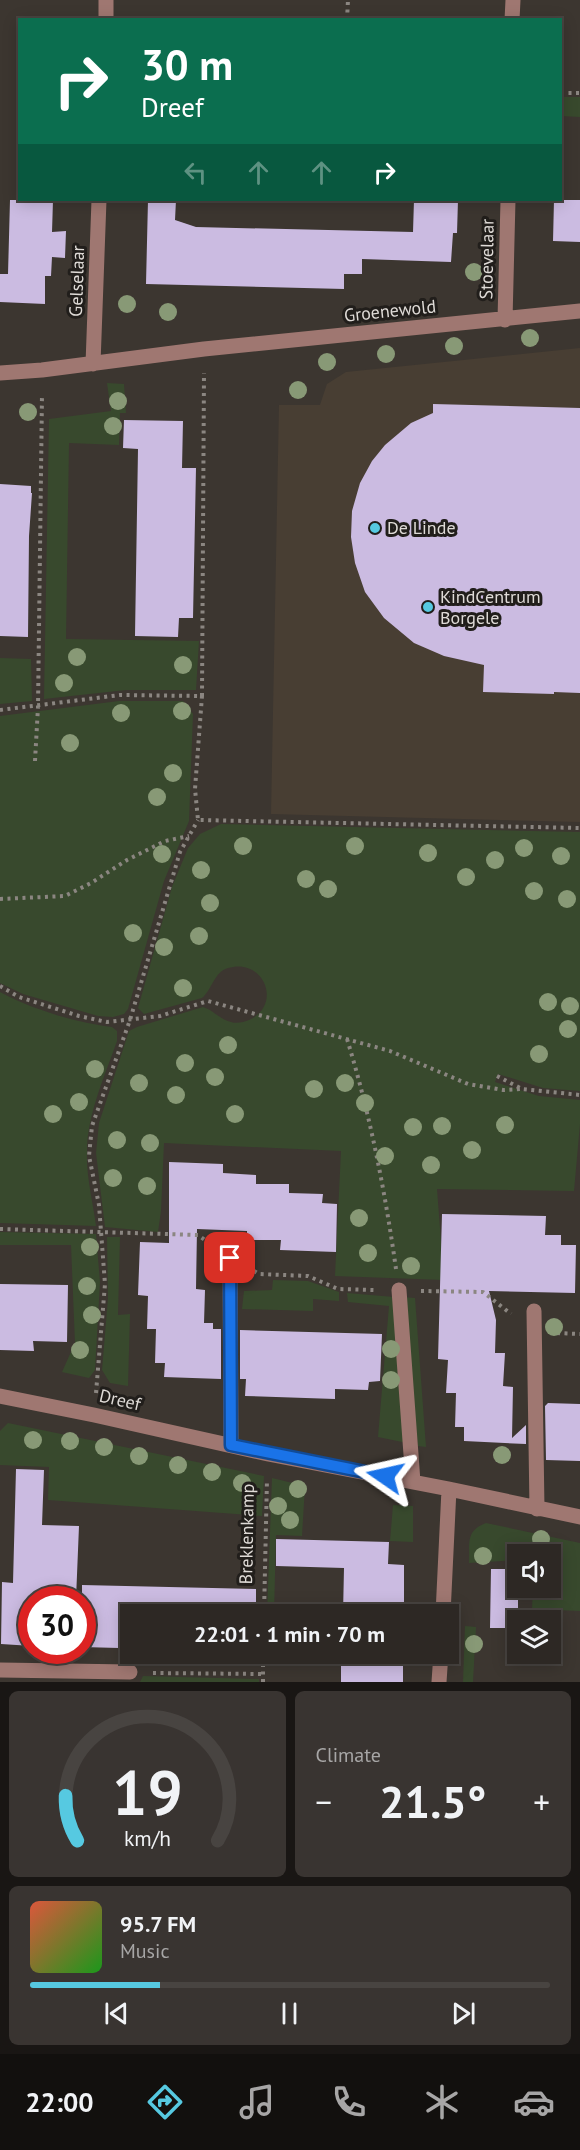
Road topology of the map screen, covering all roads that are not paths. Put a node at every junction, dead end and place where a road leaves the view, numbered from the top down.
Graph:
1 (106, 0) edge
2 (513, 0) edge
3 (106, 18) edge
4 (512, 18) edge
5 (99, 201) edge
6 (508, 201) edge
7 (580, 311) edge
8 (505, 320) junction
9 (93, 364) junction
10 (0, 373) edge
11 (230, 1258) road end
12 (399, 1290) road end
13 (534, 1311) dead end
14 (0, 1396) edge
15 (231, 1445) junction
16 (413, 1482) junction
17 (449, 1489) junction
18 (537, 1509) junction
19 (580, 1517) edge
20 (443, 1604) edge
21 (440, 1664) edge
22 (0, 1670) edge
23 (130, 1672) road end
24 (439, 1682) edge

1 - 3 street
2 - 4 street
5 - 9 street, Gelselaar
6 - 8 street, Stoevelaar
7 - 8 street, Groenewold
8 - 9 street, Groenewold
9 - 10 street, Groenewold
11 - 15 street
12 - 16 street
13 - 18 street
14 - 15 street, Dreef
15 - 16 street, Dreef
16 - 17 street, Dreef
17 - 18 street, Dreef
17 - 20 street
18 - 19 street, Dreef
21 - 24 street
22 - 23 street

